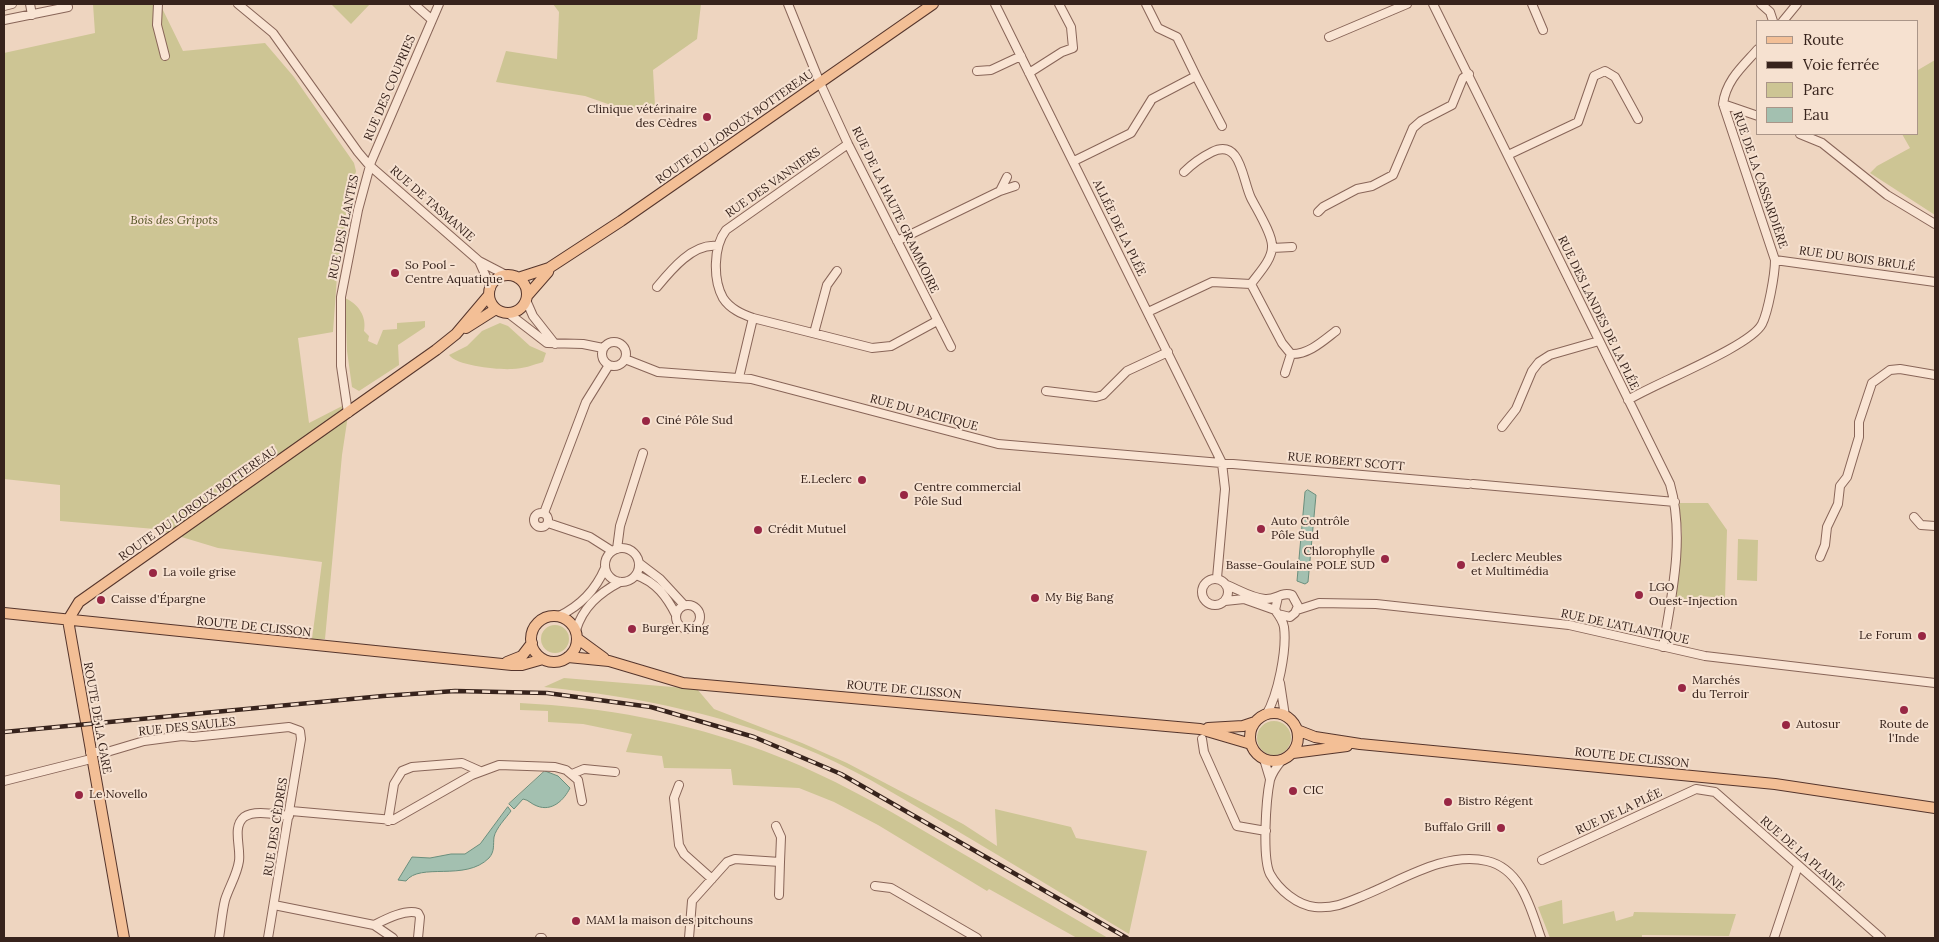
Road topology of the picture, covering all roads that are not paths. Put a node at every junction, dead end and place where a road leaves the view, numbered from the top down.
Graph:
1 (12, 4) edge
2 (30, 4) edge
3 (158, 4) edge
4 (238, 4) edge
5 (414, 4) edge
6 (439, 4) edge
7 (788, 4) edge
8 (933, 4) edge
9 (995, 4) edge
10 (1059, 4) edge
11 (1146, 4) edge
12 (1407, 4) edge
13 (1433, 4) edge
14 (1532, 4) edge
15 (1761, 4) edge
16 (1797, 4) edge
17 (4, 6) edge
18 (68, 7) dead end
19 (32, 15) junction
20 (431, 19) junction
21 (4, 20) edge
22 (1773, 20) edge
23 (1784, 20) edge
24 (1543, 30) dead end
25 (1329, 37) dead end
26 (1756, 51) edge
27 (165, 56) dead end
28 (1021, 56) junction
29 (976, 71) dead end
30 (1029, 73) junction
31 (1469, 74) junction
32 (1196, 76) junction
33 (820, 83) junction
34 (1723, 104) junction
35 (1756, 115) edge
36 (1638, 119) dead end
37 (1222, 126) dead end
38 (1802, 135) edge
39 (848, 144) junction
40 (1508, 155) junction
41 (1074, 161) junction
42 (369, 165) junction
43 (1184, 172) dead end
44 (1006, 177) dead end
45 (1015, 186) dead end
46 (1000, 191) junction
47 (1318, 212) dead end
48 (1935, 224) edge
49 (897, 241) junction
50 (717, 246) junction
51 (1292, 247) dead end
52 (1272, 248) junction
53 (1775, 260) junction
54 (479, 261) junction
55 (549, 268) junction
56 (837, 271) dead end
57 (506, 275) junction
58 (518, 278) junction
59 (1935, 282) edge
60 (1252, 284) junction
61 (657, 287) dead end
62 (490, 291) junction
63 (527, 298) junction
64 (496, 309) junction
65 (1148, 312) junction
66 (508, 313) junction
67 (753, 318) junction
68 (937, 321) junction
69 (1336, 331) dead end
70 (814, 333) junction
71 (456, 334) junction
72 (1599, 341) junction
73 (555, 344) junction
74 (951, 347) dead end
75 (603, 348) junction
76 (1168, 352) junction
77 (1291, 354) junction
78 (625, 358) junction
79 (609, 365) junction
80 (1285, 373) dead end
81 (1935, 375) edge
82 (739, 377) junction
83 (1046, 391) dead end
84 (1628, 400) junction
85 (348, 413) junction
86 (1502, 427) dead end
87 (643, 453) dead end
88 (1222, 463) junction
89 (1675, 502) junction
90 (544, 513) junction
91 (1914, 517) dead end
92 (548, 523) junction
93 (1935, 526) edge
94 (614, 550) junction
95 (1820, 557) dead end
96 (639, 563) junction
97 (605, 568) junction
98 (636, 575) junction
99 (1217, 578) junction
100 (620, 582) junction
101 (1227, 585) junction
102 (1278, 597) junction
103 (1297, 600) junction
104 (1225, 601) junction
105 (684, 605) junction
106 (1310, 605) junction
107 (1277, 612) junction
108 (1296, 612) junction
109 (4, 614) edge
110 (676, 615) junction
111 (559, 616) junction
112 (68, 620) junction
113 (1284, 626) junction
114 (577, 634) junction
115 (532, 643) junction
116 (1663, 647) junction
117 (568, 657) junction
118 (543, 659) junction
119 (609, 661) junction
120 (501, 664) junction
121 (1280, 678) junction
122 (1935, 683) edge
123 (1266, 715) junction
124 (1285, 716) junction
125 (1256, 722) junction
126 (289, 727) joint
127 (1297, 730) junction
128 (1201, 734) junction
129 (1251, 744) junction
130 (1360, 744) junction
131 (1293, 753) junction
132 (90, 756) junction
133 (1264, 759) junction
134 (1282, 760) junction
135 (480, 771) junction
136 (615, 772) dead end
137 (572, 774) junction
138 (1270, 779) junction
139 (4, 781) edge
140 (679, 785) dead end
141 (1706, 789) joint
142 (582, 801) dead end
143 (1900, 801) junction
144 (1935, 804) edge
145 (1935, 808) edge
146 (290, 814) junction
147 (388, 821) junction
148 (776, 826) dead end
149 (1266, 831) junction
150 (1542, 860) dead end
151 (780, 862) junction
152 (1798, 866) junction
153 (712, 879) junction
154 (875, 886) dead end
155 (779, 895) dead end
156 (274, 905) junction
157 (374, 925) junction
158 (124, 938) edge
159 (219, 938) edge
160 (268, 938) edge
161 (393, 938) edge
162 (418, 938) edge
163 (689, 938) edge
164 (977, 938) edge
165 (1541, 938) edge
166 (1774, 938) edge
167 (1881, 938) edge

1 - 17 street
2 - 19 street
3 - 27 street
4 - 42 street, RUE DES PLANTES
5 - 20 street
6 - 20 street, RUE DES COUPRIES
7 - 33 street, RUE DE LA HAUTE GRAMMOIRE
8 - 33 main road, ROUTE DU LOROUX BOTTEREAU
9 - 28 street, ALLÉE DE LA PLÉE
10 - 30 street
11 - 32 street
12 - 25 street
13 - 31 street, RUE DES LANDES DE LA PLÉE
14 - 24 street
15 - 22 street
16 - 23 street
18 - 19 street
19 - 21 street
20 - 42 street, RUE DES COUPRIES
26 - 34 street, RUE DE LA CASSARDIÈRE
28 - 29 street
28 - 30 street, ALLÉE DE LA PLÉE
30 - 41 street, ALLÉE DE LA PLÉE
31 - 40 street, RUE DES LANDES DE LA PLÉE
31 - 47 street
32 - 37 street
32 - 41 street
33 - 39 street, RUE DE LA HAUTE GRAMMOIRE
33 - 55 main road, ROUTE DU LOROUX BOTTEREAU
34 - 35 street
34 - 53 street, RUE DE LA CASSARDIÈRE
36 - 40 street
38 - 48 street
39 - 49 street, RUE DE LA HAUTE GRAMMOIRE
39 - 50 street, RUE DES VANNIERS
40 - 72 street, RUE DES LANDES DE LA PLÉE
41 - 65 street, ALLÉE DE LA PLÉE
42 - 54 street, RUE DE TASMANIE
42 - 85 street, RUE DES PLANTES
43 - 52 street
44 - 46 street
45 - 46 street
46 - 49 street
49 - 68 street, RUE DE LA HAUTE GRAMMOIRE
50 - 61 street
50 - 67 street
51 - 52 street
52 - 60 street
53 - 59 street, RUE DU BOIS BRULÉ
53 - 84 street, RUE DE LA CASSARDIÈRE
54 - 57 street, RUE DE TASMANIE
54 - 62 street, RUE DE TASMANIE
55 - 58 main road, ROUTE DU LOROUX BOTTEREAU
55 - 63 main road, ROUTE DU LOROUX BOTTEREAU
56 - 70 street
57 - 58 main road
57 - 62 main road
58 - 63 main road
60 - 65 street
60 - 77 street
62 - 64 main road
62 - 71 main road
63 - 66 main road
63 - 73 street
64 - 66 main road
64 - 71 main road
65 - 76 street, ALLÉE DE LA PLÉE
66 - 73 street
67 - 70 street
67 - 82 street
68 - 70 street
68 - 74 street, RUE DE LA HAUTE GRAMMOIRE
69 - 77 street
71 - 85 main road, ROUTE DU LOROUX BOTTEREAU
72 - 84 street, RUE DES LANDES DE LA PLÉE
72 - 86 street
73 - 75 street
75 - 78 street
75 - 79 street
76 - 83 street
76 - 88 street, ALLÉE DE LA PLÉE
77 - 80 street
78 - 79 street
78 - 82 street, RUE DU PACIFIQUE
79 - 90 street
81 - 95 street
82 - 88 street, RUE DU PACIFIQUE
84 - 89 street, RUE DES LANDES DE LA PLÉE
85 - 112 main road, ROUTE DU LOROUX BOTTEREAU
87 - 94 street
88 - 89 street, RUE ROBERT SCOTT
88 - 99 street, ALLÉE DE LA PLÉE
89 - 116 street, RUE DES LANDES DE LA PLÉE
90 - 92 street
90 - 92 street
91 - 93 street
92 - 94 street
94 - 96 street
94 - 97 street
96 - 98 street
96 - 105 street
97 - 100 street
97 - 111 street
98 - 100 street
98 - 110 street
99 - 101 street
99 - 104 street
100 - 114 street
101 - 102 street
101 - 104 street
102 - 103 street
102 - 107 street
103 - 106 street, RUE DE L'ATLANTIQUE
103 - 108 street
104 - 107 street
105 - 110 street
105 - 110 street
106 - 108 street, RUE DE L'ATLANTIQUE
106 - 116 street, RUE DE L'ATLANTIQUE
107 - 108 street
107 - 113 street
108 - 113 street
109 - 112 main road, ROUTE DE CLISSON
111 - 114 main road
111 - 115 main road
112 - 120 main road, ROUTE DE CLISSON
112 - 132 main road, ROUTE DE LA GARE
113 - 121 street
114 - 117 main road
114 - 119 main road, ROUTE DE CLISSON
115 - 118 main road
115 - 120 main road, ROUTE DE CLISSON
116 - 122 street, RUE DE L'ATLANTIQUE
117 - 118 main road
117 - 119 main road, ROUTE DE CLISSON
118 - 120 main road, ROUTE DE CLISSON
119 - 128 main road, ROUTE DE CLISSON
121 - 123 street
121 - 124 street
123 - 124 main road
123 - 125 main road, ROUTE DE CLISSON
124 - 127 main road
125 - 128 main road, ROUTE DE CLISSON
125 - 129 main road
126 - 132 street, RUE DES SAULES
126 - 146 street, RUE DES CÈDRES
127 - 130 main road, ROUTE DE CLISSON
127 - 131 main road
128 - 129 main road, ROUTE DE CLISSON
128 - 149 street
129 - 133 main road
130 - 131 main road, ROUTE DE CLISSON
130 - 143 main road, ROUTE DE CLISSON
131 - 134 main road, ROUTE DE CLISSON
132 - 139 street, RUE DES SAULES
132 - 158 main road, ROUTE DE LA GARE
133 - 134 main road
133 - 138 street
134 - 138 street
135 - 137 street
135 - 147 street
135 - 147 street
136 - 137 street
137 - 142 street
138 - 149 street
140 - 153 street
141 - 150 street, RUE DE LA PLÉE
141 - 152 street, RUE DE LA PLAINE
143 - 144 main road, ROUTE DE CLISSON
143 - 145 main road, ROUTE DE CLISSON
146 - 147 street
146 - 156 street, RUE DES CÈDRES
146 - 159 street
148 - 151 street
149 - 165 street
151 - 153 street
151 - 155 street
152 - 166 street
152 - 167 street, RUE DE LA PLAINE
153 - 163 street
154 - 164 street
156 - 157 street
156 - 160 street, RUE DES CÈDRES
157 - 161 street
157 - 162 street

